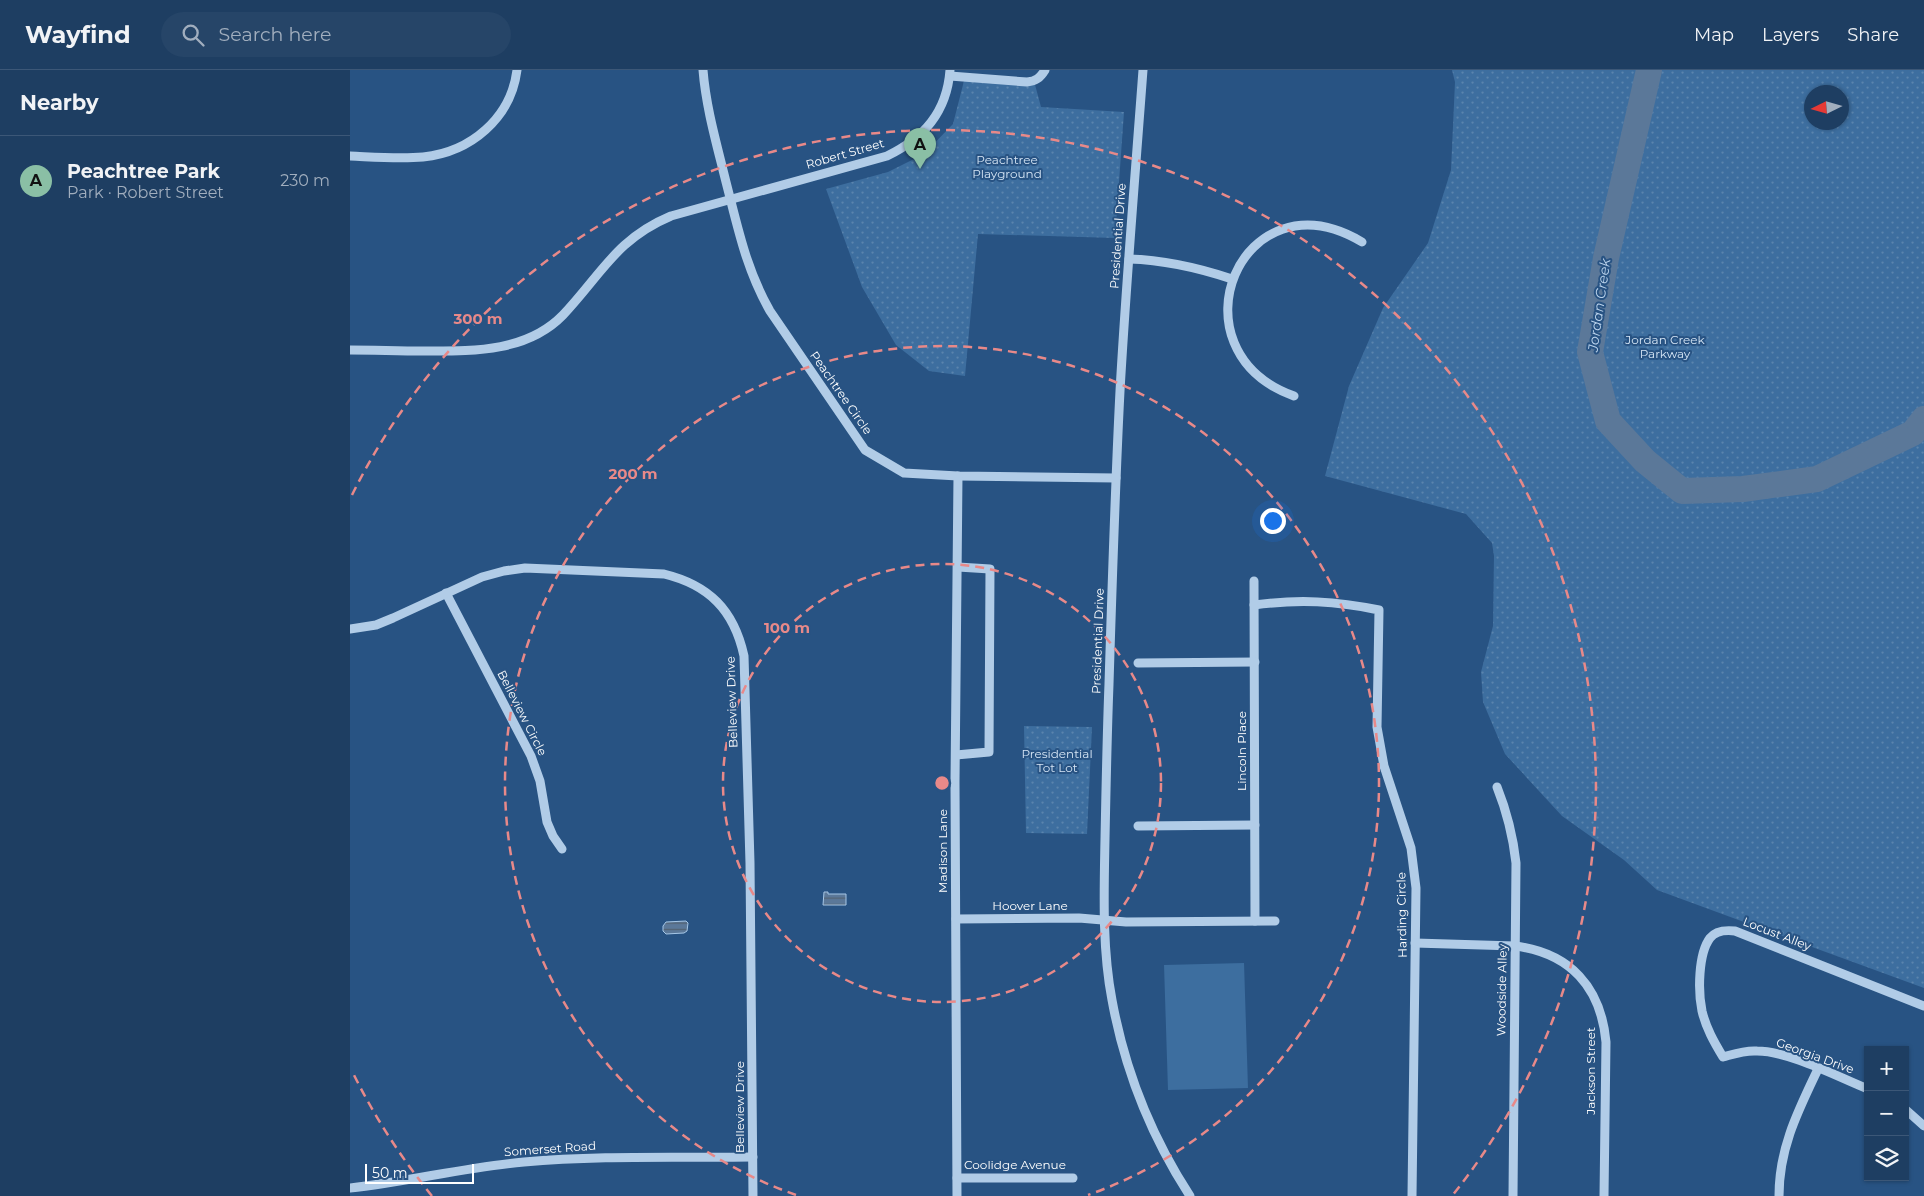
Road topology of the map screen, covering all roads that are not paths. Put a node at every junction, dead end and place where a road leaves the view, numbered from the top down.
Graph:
1 (517, 70) edge
2 (703, 70) edge
3 (1045, 70) edge
4 (1143, 70) edge
5 (950, 73) edge
6 (350, 156) edge
7 (731, 199) junction
8 (1362, 242) dead end
9 (1129, 259) junction
10 (1232, 279) junction
11 (350, 350) edge
12 (1294, 396) dead end
13 (958, 476) junction
14 (1116, 478) junction
15 (958, 567) junction
16 (1254, 581) dead end
17 (446, 593) junction
18 (1254, 605) junction
19 (350, 629) edge
20 (1254, 662) junction
21 (1138, 663) dead end
22 (956, 755) junction
23 (1497, 787) dead end
24 (1255, 825) junction
25 (1138, 826) dead end
26 (562, 849) dead end
27 (956, 919) junction
28 (1105, 920) junction
29 (1255, 921) junction
30 (1275, 921) dead end
31 (1415, 943) junction
32 (1515, 946) junction
33 (1924, 1006) edge
34 (1723, 1057) joint
35 (1818, 1069) junction
36 (1864, 1087) edge
37 (1909, 1113) edge
38 (1924, 1126) edge
39 (753, 1157) junction
40 (957, 1178) junction
41 (1073, 1178) dead end
42 (350, 1188) edge
43 (753, 1196) edge
44 (957, 1196) edge
45 (1190, 1196) edge
46 (1412, 1196) edge
47 (1513, 1196) edge
48 (1604, 1196) edge
49 (1779, 1196) edge

1 - 6 street
2 - 7 street, Peachtree Circle
3 - 5 street
4 - 9 street, Presidential Drive
5 - 7 street, Robert Street
7 - 11 street
7 - 13 street, Peachtree Circle
8 - 10 street
9 - 10 street
9 - 14 street, Presidential Drive
10 - 12 street
13 - 14 street, Peachtree Circle
13 - 15 street, Madison Lane
14 - 28 street, Presidential Drive
15 - 22 street, Madison Lane
15 - 22 street
16 - 18 street, Lincoln Place
17 - 19 street, Belleview Drive
17 - 26 street, Belleview Circle
17 - 39 street, Belleview Drive
18 - 20 street, Lincoln Place
18 - 31 street, Harding Circle
20 - 21 street
20 - 24 street, Lincoln Place
22 - 27 street, Madison Lane
23 - 32 street, Woodside Alley
24 - 25 street
24 - 29 street, Lincoln Place
27 - 28 street, Hoover Lane
27 - 40 street, Madison Lane
28 - 29 street
28 - 45 street, Presidential Drive
29 - 30 street
31 - 32 street, Jackson Street
31 - 46 street, Harding Circle
32 - 47 street, Woodside Alley
32 - 48 street, Jackson Street
33 - 34 street, Locust Alley
34 - 35 street, Georgia Drive
35 - 36 street, Georgia Drive
35 - 49 street
37 - 38 street
39 - 42 street, Somerset Road
39 - 43 street, Belleview Drive
40 - 41 street, Coolidge Avenue
40 - 44 street, Madison Lane

